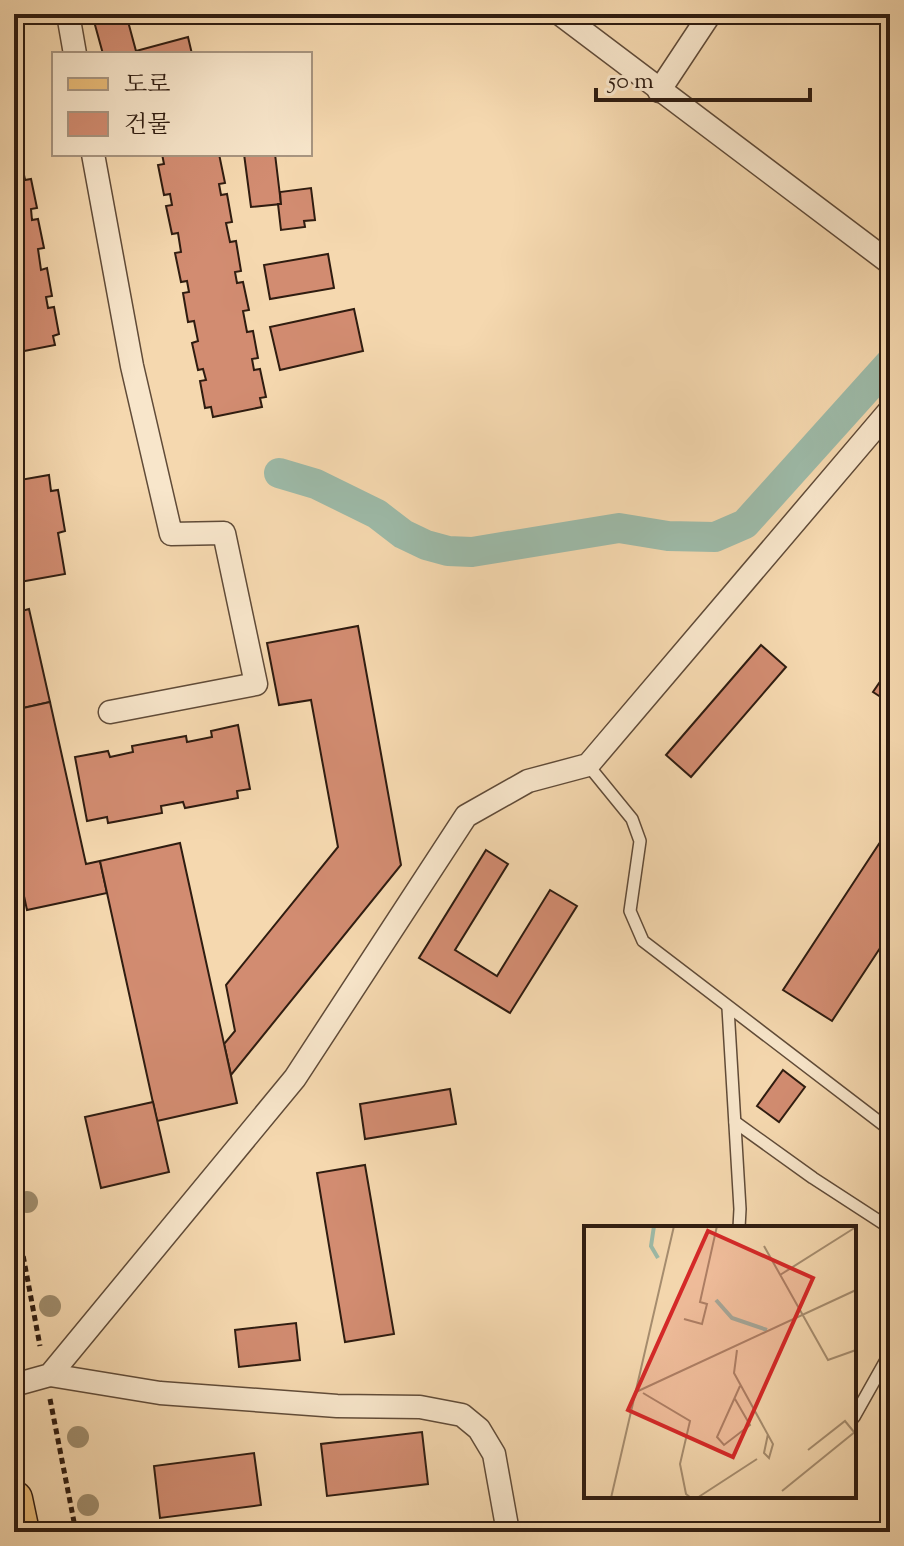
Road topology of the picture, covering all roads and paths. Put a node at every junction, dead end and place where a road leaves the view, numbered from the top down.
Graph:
1 (68, 14) edge
2 (560, 14) edge
3 (710, 14) edge
4 (75, 52) edge
5 (659, 91) junction
6 (93, 156) edge
7 (890, 263) edge
8 (890, 410) edge
9 (110, 712) dead end
10 (588, 765) junction
11 (728, 1008) junction
12 (735, 1122) junction
13 (890, 1130) edge
14 (739, 1226) edge
15 (890, 1228) edge
16 (890, 1353) edge
17 (50, 1375) junction
18 (14, 1385) edge
19 (856, 1413) edge
20 (14, 1499) edge
21 (21, 1532) edge
22 (508, 1532) edge

1 - 4 street
2 - 5 street
3 - 5 street
5 - 7 street
6 - 9 street
8 - 10 street
10 - 11 lane
10 - 17 street
11 - 12 lane
11 - 13 lane
12 - 14 lane
12 - 15 lane
16 - 19 lane
17 - 18 street
17 - 22 street
20 - 21 main road

